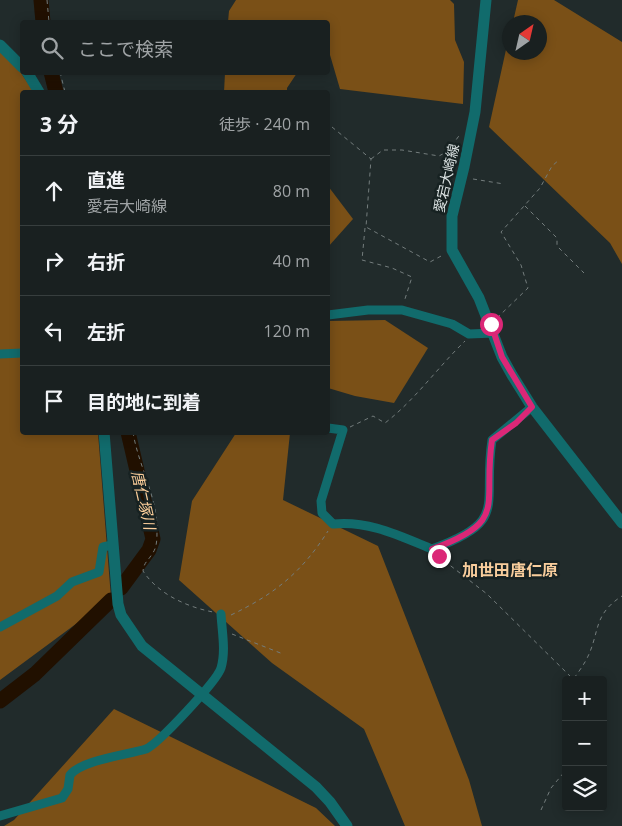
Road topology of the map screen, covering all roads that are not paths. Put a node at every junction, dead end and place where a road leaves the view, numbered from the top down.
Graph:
1 (486, 0) edge
2 (0, 45) edge
3 (20, 65) edge
4 (28, 75) edge
5 (38, 90) edge
6 (330, 315) edge
7 (492, 329) junction
8 (20, 353) edge
9 (0, 354) edge
10 (532, 407) junction
11 (330, 428) edge
12 (104, 435) edge
13 (622, 523) edge
14 (112, 545) junction
15 (221, 614) road end
16 (0, 627) edge
17 (202, 694) junction
18 (0, 816) edge
19 (347, 826) edge

1 - 7 street, 愛宕大崎線
2 - 3 street
4 - 5 street
6 - 7 street
7 - 10 street, 愛宕大崎線
8 - 9 street
10 - 11 street
10 - 13 street, 愛宕大崎線
12 - 14 street
14 - 16 street
14 - 17 street
15 - 17 street
17 - 18 street
17 - 19 street

